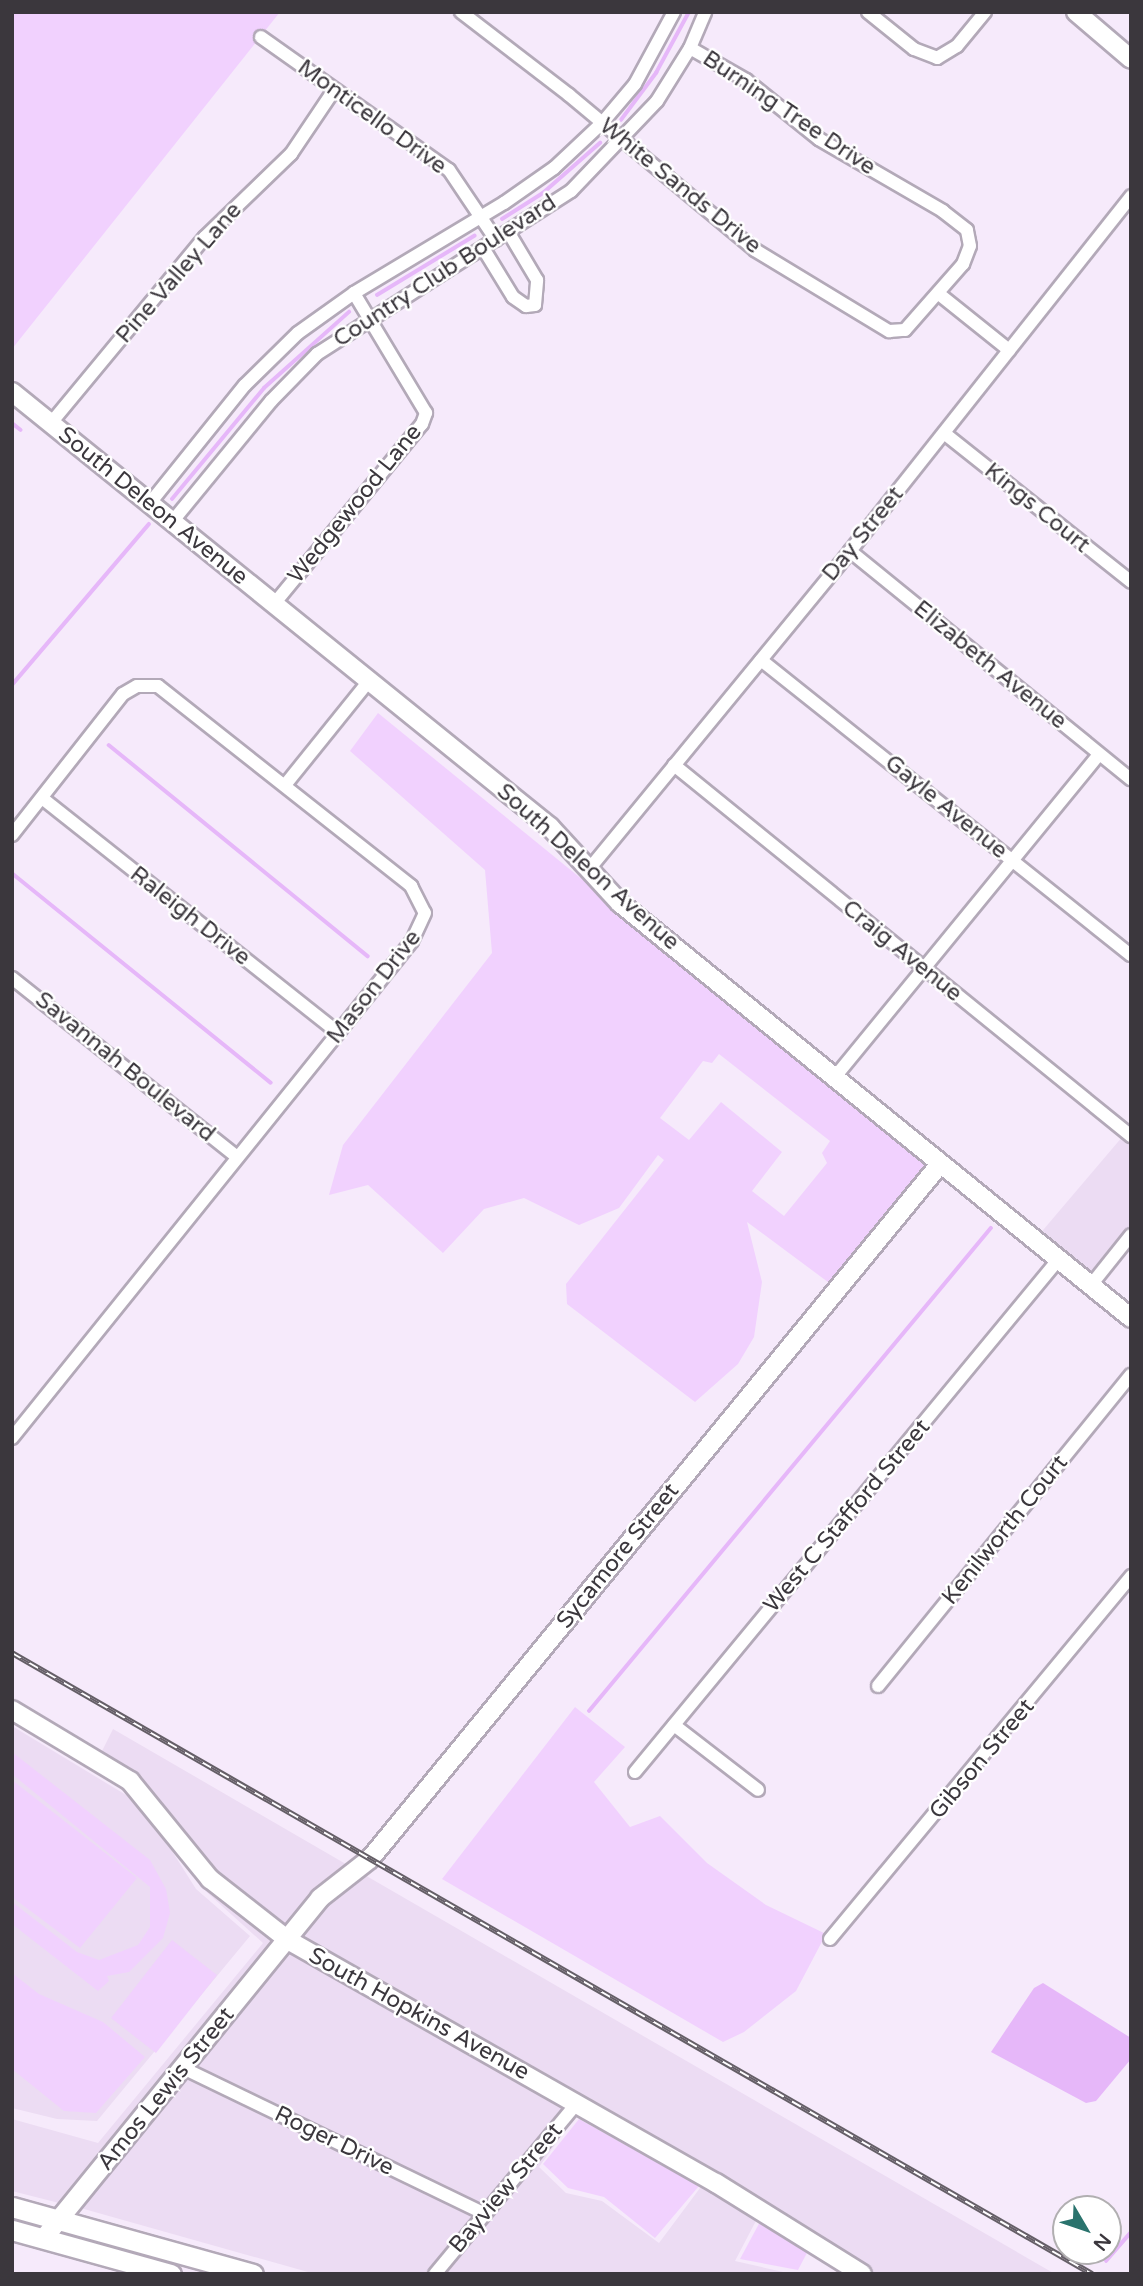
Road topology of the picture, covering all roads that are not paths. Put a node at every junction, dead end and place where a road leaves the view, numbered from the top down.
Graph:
1 (461, 12) edge
2 (674, 12) edge
3 (705, 12) edge
4 (868, 12) edge
5 (985, 12) edge
6 (1076, 12) edge
7 (261, 37) dead end
8 (690, 48) junction
9 (1131, 60) edge
10 (334, 90) junction
11 (602, 123) junction
12 (622, 140) junction
13 (1131, 196) edge
14 (483, 217) junction
15 (509, 233) junction
16 (496, 240) junction
17 (483, 248) junction
18 (354, 293) junction
19 (939, 294) junction
20 (369, 317) junction
21 (1009, 351) junction
22 (12, 392) edge
23 (51, 423) junction
24 (944, 433) junction
25 (150, 503) junction
26 (172, 522) junction
27 (850, 551) junction
28 (1131, 582) edge
29 (274, 604) junction
30 (761, 660) junction
31 (369, 681) junction
32 (1099, 754) junction
33 (674, 765) junction
34 (1131, 779) edge
35 (285, 785) junction
36 (42, 798) junction
37 (12, 835) edge
38 (1012, 859) junction
39 (590, 868) junction
40 (1131, 955) edge
41 (923, 968) junction
42 (12, 978) edge
43 (338, 1033) junction
44 (835, 1077) junction
45 (1131, 1136) edge
46 (237, 1157) junction
47 (940, 1164) junction
48 (1131, 1235) edge
49 (1058, 1260) junction
50 (1091, 1285) junction
51 (1131, 1318) edge
52 (1131, 1375) edge
53 (12, 1438) edge
54 (1131, 1577) edge
55 (877, 1686) dead end
56 (12, 1710) edge
57 (674, 1725) junction
58 (635, 1772) dead end
59 (758, 1790) dead end
60 (830, 1939) dead end
61 (288, 1940) junction
62 (183, 2068) junction
63 (577, 2102) junction
64 (12, 2207) edge
65 (485, 2214) junction
66 (58, 2220) junction
67 (12, 2230) edge
68 (44, 2238) junction
69 (226, 2270) edge
70 (171, 2274) edge
71 (253, 2274) edge
72 (435, 2274) edge
73 (862, 2274) edge

1 - 11 street, White Sands Drive
2 - 11 street, Country Club Boulevard
3 - 8 street, Country Club Boulevard
4 - 5 street
6 - 9 street
7 - 10 street, Monticello Drive
8 - 12 street, Country Club Boulevard
8 - 19 street, Burning Tree Drive
10 - 14 street, Monticello Drive
10 - 23 street, Pine Valley Lane
11 - 12 street, White Sands Drive
11 - 14 street, Country Club Boulevard
12 - 15 street, Country Club Boulevard
12 - 19 street, White Sands Drive
13 - 21 street, Day Street
14 - 16 street, Monticello Drive
14 - 18 street, Country Club Boulevard
15 - 16 street, Country Club Boulevard
15 - 17 street
16 - 17 street, Country Club Boulevard
17 - 20 street, Country Club Boulevard
18 - 20 street, Wedgewood Lane
18 - 25 street, Country Club Boulevard
19 - 21 street
20 - 26 street, Country Club Boulevard
20 - 29 street, Wedgewood Lane
21 - 24 street, Day Street
22 - 23 street, South Deleon Avenue
23 - 25 street, South Deleon Avenue
24 - 27 street, Day Street
24 - 28 street, Kings Court
25 - 26 street, South Deleon Avenue
26 - 29 street, South Deleon Avenue
27 - 30 street, Day Street
27 - 32 street, Elizabeth Avenue
29 - 31 street, South Deleon Avenue
30 - 33 street, Day Street
30 - 38 street, Gayle Avenue
31 - 35 street
31 - 39 street, South Deleon Avenue
32 - 34 street, Elizabeth Avenue
32 - 38 street
33 - 39 street, Day Street
33 - 41 street, Craig Avenue
35 - 36 street, Mason Drive
35 - 43 street, Mason Drive
36 - 37 street, Mason Drive
36 - 43 street, Raleigh Drive
38 - 40 street, Gayle Avenue
38 - 41 street
39 - 44 street, South Deleon Avenue
41 - 44 street
41 - 45 street, Craig Avenue
42 - 46 street, Savannah Boulevard
43 - 46 street, Mason Drive
44 - 47 street, South Deleon Avenue
46 - 53 street, Mason Drive
47 - 49 street, South Deleon Avenue
47 - 61 street, Sycamore Street
48 - 50 street
49 - 50 street, South Deleon Avenue
49 - 57 street, West C Stafford Street
50 - 51 street, South Deleon Avenue
52 - 55 street, Kenilworth Court
54 - 60 street, Gibson Street
56 - 61 street, South Hopkins Avenue
57 - 58 street, West C Stafford Street
57 - 59 street
61 - 62 street, Amos Lewis Street
61 - 63 street, South Hopkins Avenue
62 - 65 street, Roger Drive
62 - 66 street, Amos Lewis Street
63 - 65 street, Bayview Street
63 - 73 street, South Hopkins Avenue
64 - 66 main road
65 - 72 street, Bayview Street
66 - 68 street, Amos Lewis Street
66 - 69 main road
67 - 68 main road
68 - 70 main road
69 - 71 main road

